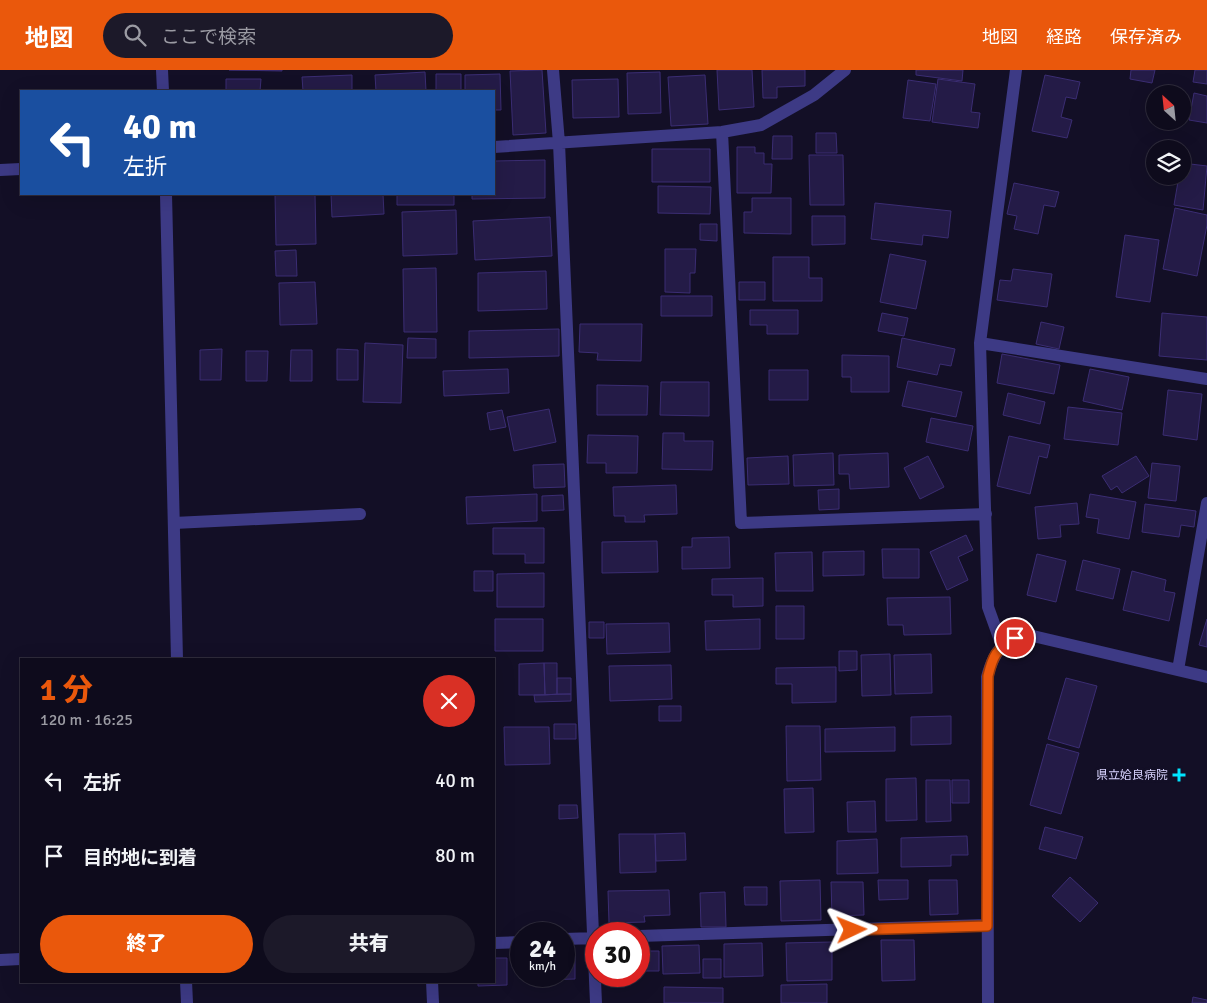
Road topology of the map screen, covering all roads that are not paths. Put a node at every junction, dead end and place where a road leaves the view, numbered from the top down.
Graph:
1 (162, 70) edge
2 (553, 70) edge
3 (845, 70) edge
4 (1016, 70) edge
5 (163, 90) edge
6 (722, 132) junction
7 (559, 143) junction
8 (495, 147) edge
9 (20, 169) edge
10 (0, 170) edge
11 (166, 195) edge
12 (980, 343) junction
13 (1207, 379) edge
14 (1207, 503) edge
15 (360, 514) dead end
16 (986, 514) junction
17 (174, 523) junction
18 (1002, 646) junction
19 (177, 658) edge
20 (1178, 670) junction
21 (1207, 677) edge
22 (594, 922) edge
23 (987, 926) junction
24 (650, 936) edge
25 (510, 942) edge
26 (495, 943) edge
27 (20, 959) edge
28 (0, 960) edge
29 (186, 983) edge
30 (432, 983) edge
31 (596, 987) edge
32 (187, 1003) edge
33 (433, 1003) edge
34 (596, 1003) edge
35 (988, 1003) edge

1 - 5 street
2 - 7 street
3 - 6 street
4 - 12 street
6 - 7 street
6 - 16 street
7 - 8 street
7 - 22 street
9 - 10 street
11 - 17 street
12 - 13 street
12 - 16 street
14 - 20 street
15 - 17 street
16 - 18 street
17 - 19 street
18 - 20 street
18 - 23 street
20 - 21 street
23 - 24 street
23 - 35 street
25 - 26 street
27 - 28 street
29 - 32 street
30 - 33 street
31 - 34 street

